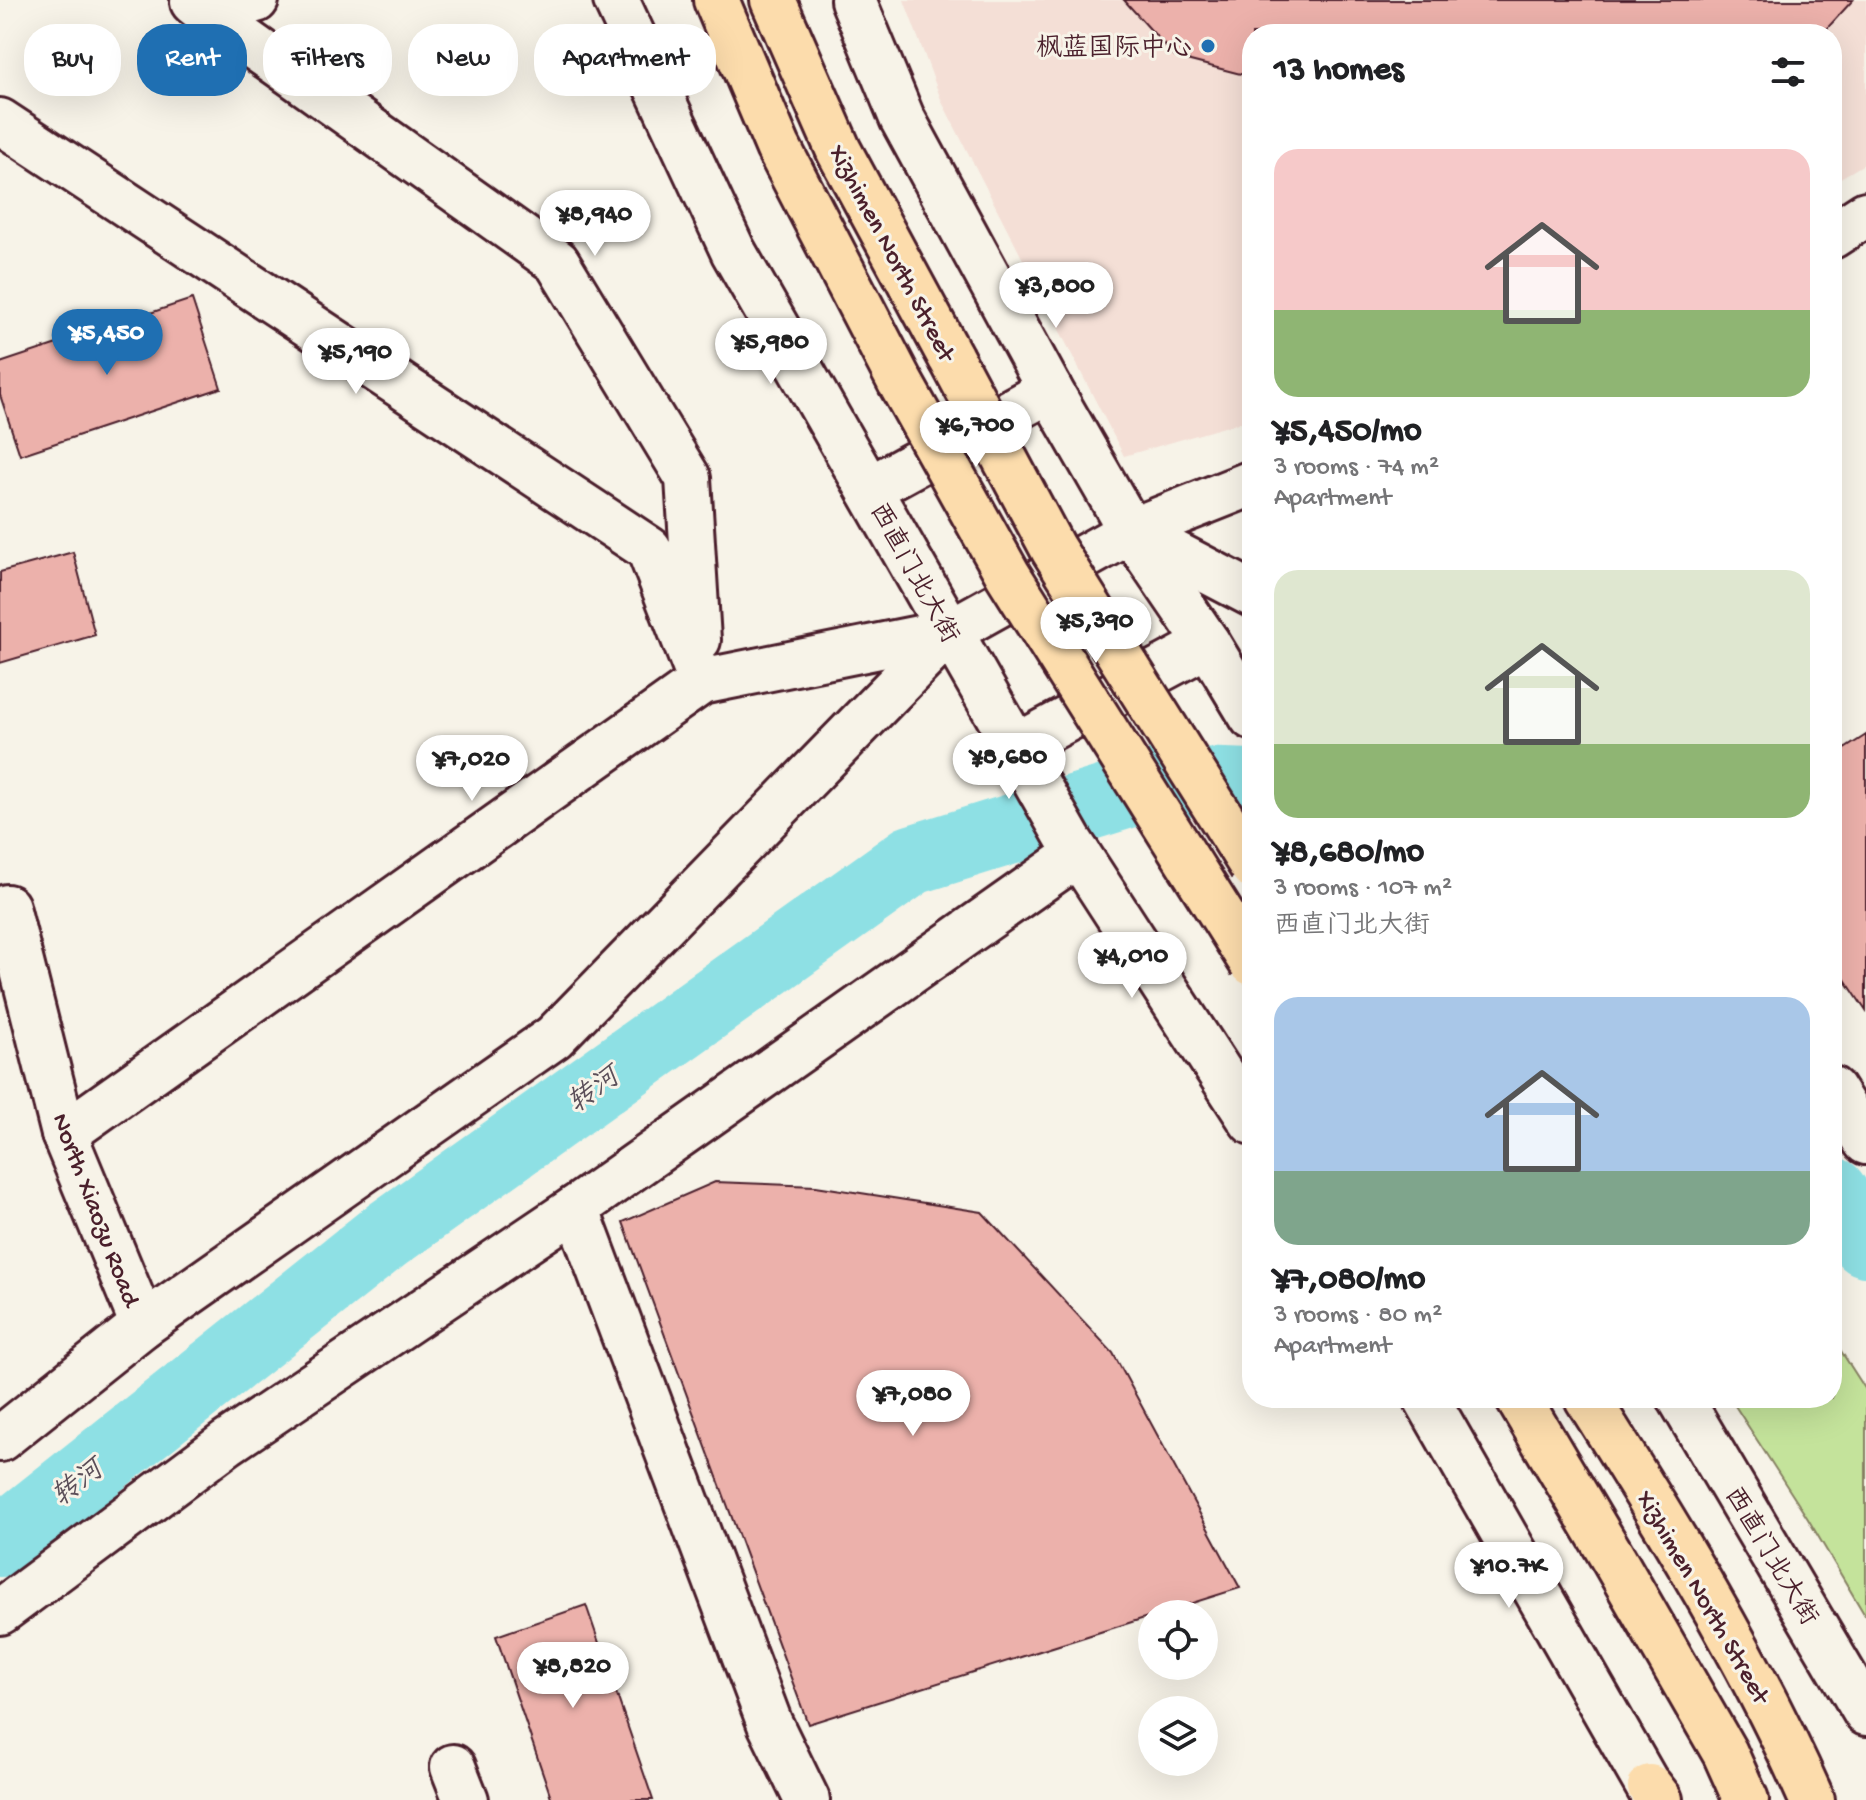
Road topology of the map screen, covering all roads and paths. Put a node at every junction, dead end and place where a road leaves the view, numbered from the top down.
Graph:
1 (256, 0) edge
2 (616, 0) edge
3 (716, 0) edge
4 (773, 0) edge
5 (853, 0) edge
6 (199, 7) edge
7 (0, 121) edge
8 (1866, 214) edge
9 (1842, 230) edge
10 (1050, 390) junction
11 (1242, 487) edge
12 (869, 489) junction
13 (1131, 531) junction
14 (1242, 589) edge
15 (949, 632) junction
16 (1217, 659) junction
17 (701, 682) junction
18 (1242, 700) edge
19 (1012, 738) junction
20 (1074, 847) junction
21 (1242, 850) edge
22 (7, 907) dead end
23 (1242, 947) edge
24 (1842, 1105) edge
25 (1242, 1107) edge
26 (64, 1134) junction
27 (1866, 1142) edge
28 (576, 1208) junction
29 (143, 1325) junction
30 (1432, 1408) edge
31 (1524, 1408) edge
32 (1593, 1408) edge
33 (1686, 1408) edge
34 (0, 1439) edge
35 (0, 1612) edge
36 (1864, 1697) edge
37 (1656, 1796) edge
38 (807, 1800) edge
39 (1746, 1800) edge
40 (1812, 1800) edge

1 - 6 street
2 - 12 street, 西直门北大街
3 - 23 highway, Xizhimen North Street, bridge
4 - 21 highway, Xizhimen North Street, bridge
5 - 10 street
6 - 17 street
7 - 17 street
8 - 9 street
10 - 12 street
10 - 13 street
11 - 13 street
12 - 15 street, 西直门北大街
13 - 14 street
13 - 15 street
13 - 16 street
15 - 17 street
15 - 19 street, 西直门北大街
15 - 29 street
16 - 18 street
16 - 19 street
17 - 26 street
19 - 20 street, 西直门北大街
20 - 25 street, 西直门北大街
20 - 28 street
22 - 26 street, North Xiaozu Road
24 - 27 street
26 - 29 street, North Xiaozu Road
28 - 35 street
28 - 38 street
29 - 34 street
30 - 37 street
31 - 39 highway
32 - 40 highway, Xizhimen North Street
33 - 36 street, 西直门北大街

